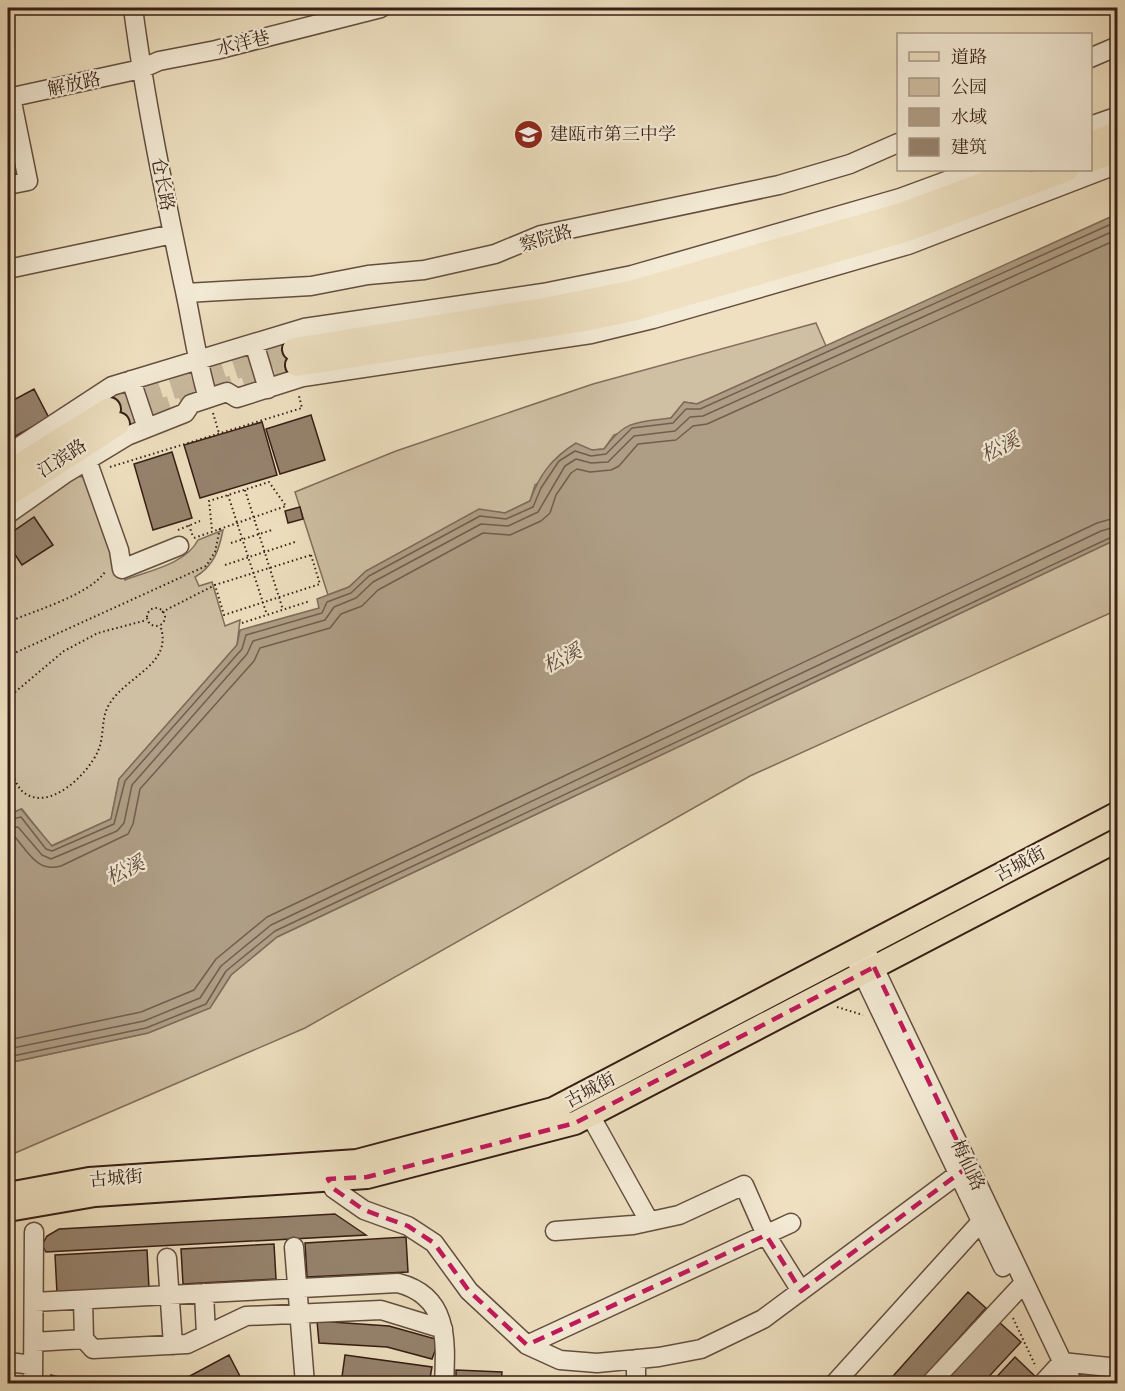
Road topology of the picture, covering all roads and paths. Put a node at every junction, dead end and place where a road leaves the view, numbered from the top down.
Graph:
1 (124, 8) edge
2 (133, 8) edge
3 (381, 8) edge
4 (1118, 45) edge
5 (1092, 57) edge
6 (136, 70) junction
7 (9, 97) edge
8 (1117, 125) edge
9 (1092, 126) edge
10 (1092, 142) edge
11 (897, 143) edge
12 (1118, 151) edge
13 (1092, 160) edge
14 (1118, 164) edge
15 (973, 171) edge
16 (1017, 171) edge
17 (1064, 171) edge
18 (8, 184) edge
19 (173, 234) junction
20 (8, 269) edge
21 (186, 293) junction
22 (254, 343) junction
23 (197, 360) junction
24 (295, 365) junction
25 (131, 380) junction
26 (268, 389) junction
27 (208, 398) junction
28 (147, 428) junction
29 (219, 433) junction
30 (8, 454) edge
31 (95, 464) junction
32 (8, 472) edge
33 (245, 490) junction
34 (8, 495) edge
35 (228, 495) junction
36 (8, 514) edge
37 (254, 516) junction
38 (200, 521) dead end
39 (237, 522) junction
40 (189, 525) junction
41 (220, 528) junction
42 (212, 530) junction
43 (272, 530) dead end
44 (191, 531) dead end
45 (259, 534) junction
46 (180, 539) junction
47 (243, 539) junction
48 (295, 542) dead end
49 (231, 543) dead end
50 (265, 552) junction
51 (248, 557) junction
52 (225, 565) dead end
53 (107, 567) dead end
54 (270, 567) junction
55 (254, 573) junction
56 (215, 585) junction
57 (279, 597) junction
58 (310, 601) dead end
59 (263, 602) junction
60 (283, 610) junction
61 (162, 612) junction
62 (267, 615) junction
63 (147, 620) junction
64 (8, 622) edge
65 (242, 623) dead end
66 (160, 625) junction
67 (8, 656) edge
68 (8, 698) edge
69 (8, 762) edge
70 (1118, 813) edge
71 (1118, 840) edge
72 (858, 950) junction
73 (868, 970) junction
74 (590, 1115) junction
75 (963, 1170) junction
76 (328, 1179) junction
77 (8, 1194) edge
78 (8, 1210) edge
79 (986, 1216) junction
80 (649, 1221) junction
81 (791, 1223) dead end
82 (555, 1231) dead end
83 (34, 1232) dead end
84 (766, 1235) junction
85 (294, 1247) dead end
86 (167, 1258) dead end
87 (380, 1284) junction
88 (1020, 1288) junction
89 (297, 1289) junction
90 (253, 1291) junction
91 (801, 1291) junction
92 (204, 1293) junction
93 (169, 1295) junction
94 (83, 1300) junction
95 (34, 1302) junction
96 (381, 1310) junction
97 (299, 1314) junction
98 (255, 1316) junction
99 (443, 1329) junction
100 (206, 1335) junction
101 (84, 1339) junction
102 (34, 1342) junction
103 (173, 1345) junction
104 (527, 1345) junction
105 (636, 1359) junction
106 (8, 1362) edge
107 (1118, 1368) edge
108 (33, 1374) edge
109 (1054, 1375) edge
110 (305, 1383) edge
111 (444, 1383) edge
112 (636, 1383) edge
113 (834, 1383) edge
114 (930, 1383) edge
115 (1072, 1383) edge

1 - 6 street, 仓长路
2 - 6 street, 仓长路
3 - 6 street, 水洋巷
4 - 5 street
6 - 7 street, 解放路
6 - 19 street, 仓长路
7 - 18 street
8 - 9 street
8 - 10 main road
11 - 21 street, 察院路
12 - 13 main road
14 - 24 street
15 - 22 street
16 - 24 main road
17 - 24 main road
19 - 20 street
19 - 21 street, 仓长路
21 - 23 street, 仓长路
22 - 23 street
22 - 26 street
23 - 25 street
23 - 27 street, 仓长路
24 - 26 street
24 - 29 path
25 - 28 street
25 - 30 street
26 - 27 street
27 - 28 street
27 - 29 path
28 - 31 street
29 - 31 path
31 - 36 street
31 - 46 street
32 - 34 main road, 江滨路
33 - 35 path
33 - 37 path
33 - 37 path
35 - 39 path
35 - 42 path
37 - 39 path
37 - 45 path
38 - 40 path
39 - 41 path
39 - 47 path
40 - 44 path
40 - 46 path
41 - 42 path
41 - 67 path
42 - 46 path
43 - 45 path
45 - 47 path
45 - 50 path
47 - 49 path
47 - 51 path
48 - 50 path
50 - 51 path
50 - 54 path
51 - 52 path
51 - 55 path
53 - 64 path
54 - 55 path
54 - 57 path
54 - 57 path
55 - 56 path
55 - 59 path
56 - 59 path
56 - 61 path
57 - 59 path
57 - 60 path
58 - 60 path
59 - 62 path
60 - 62 path
61 - 63 path
61 - 66 path
62 - 65 path
63 - 66 path
63 - 68 path
66 - 69 path
70 - 72 main road, 古城街
71 - 73 main road, 古城街
72 - 73 street, 梅仙路
72 - 77 main road, 古城街
73 - 74 main road, 古城街
73 - 75 street, 梅仙路
74 - 76 main road, 古城街
74 - 80 street
75 - 79 street, 梅仙路
75 - 91 street
76 - 78 main road, 古城街
76 - 104 street
79 - 88 street, 梅仙路
79 - 113 street
80 - 82 street
80 - 84 street
81 - 84 street
83 - 95 street
84 - 91 street
84 - 104 street
85 - 89 street
86 - 93 street
87 - 89 street
87 - 96 street
87 - 99 street
88 - 109 street, 梅仙路
88 - 114 street
89 - 90 street
89 - 97 street
90 - 92 street
90 - 98 street
91 - 105 street
92 - 93 street
92 - 100 street
93 - 94 street
93 - 103 street
94 - 95 street
94 - 101 street
95 - 102 street
96 - 97 street
96 - 99 street
97 - 98 street
97 - 110 street
98 - 100 street
99 - 111 street
100 - 103 street
101 - 102 street
101 - 103 street
102 - 108 street
104 - 105 street
105 - 112 street
106 - 108 street
107 - 109 street
109 - 115 street, 梅仙路

